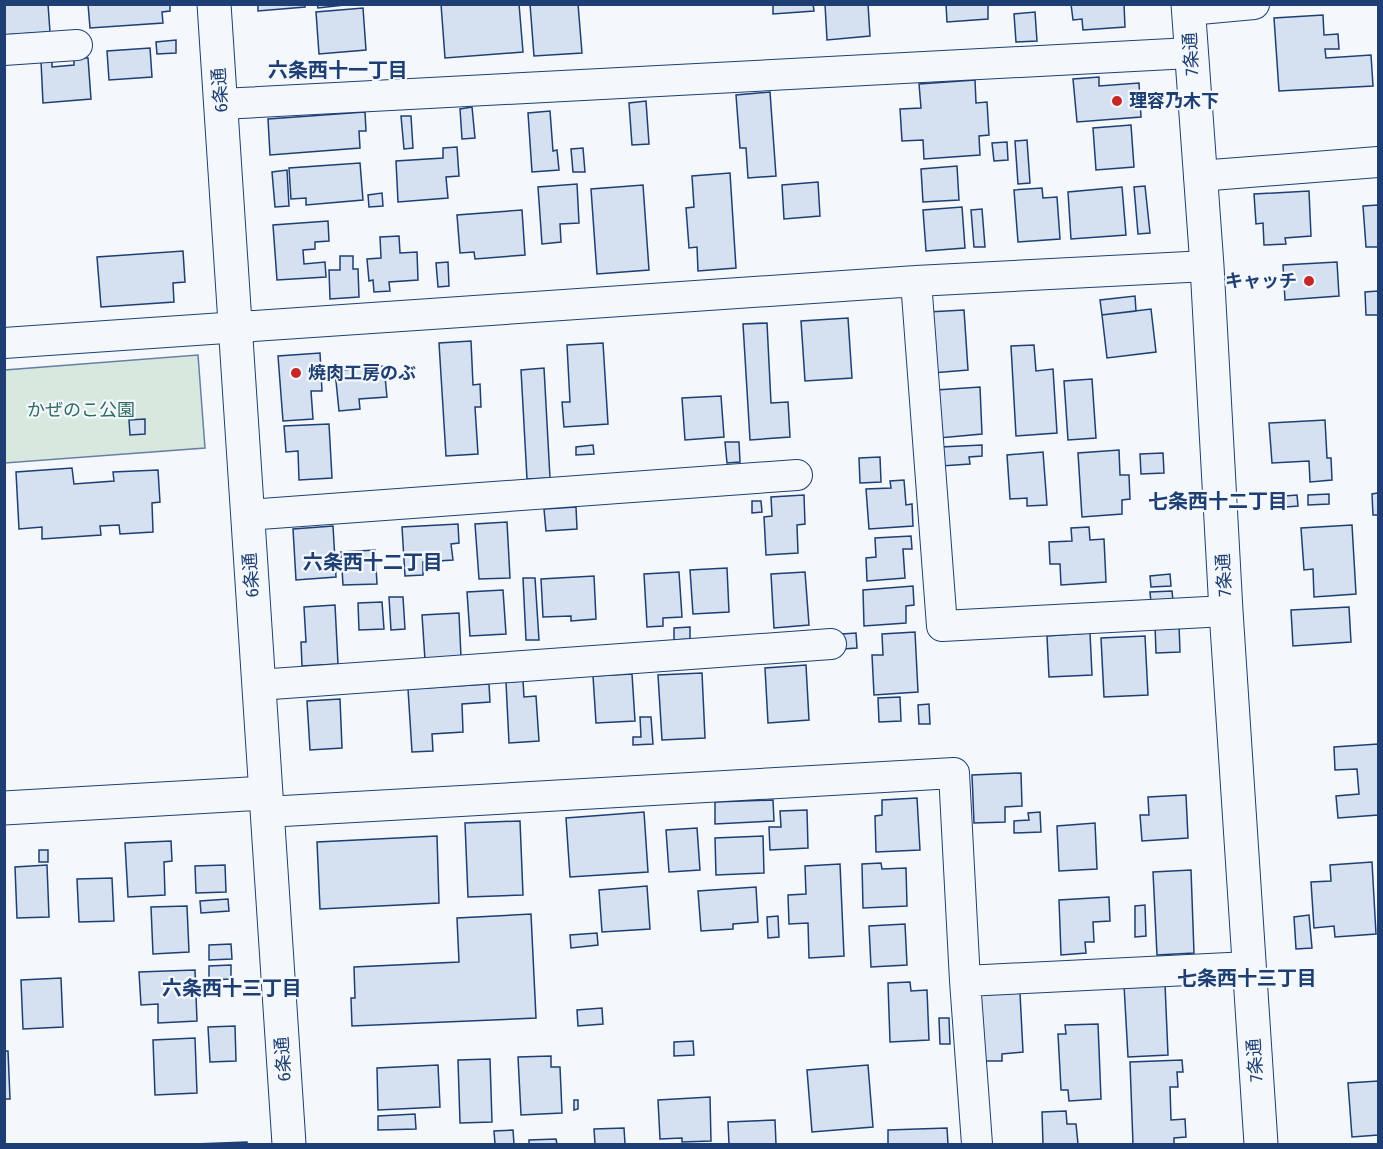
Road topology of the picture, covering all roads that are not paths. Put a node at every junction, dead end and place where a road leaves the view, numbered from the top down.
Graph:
1 (214, 4) edge
2 (1254, 4) edge
3 (1188, 7) edge
4 (77, 45) dead end
5 (4, 50) edge
6 (1190, 53) junction
7 (221, 104) junction
8 (1378, 162) edge
9 (1199, 176) junction
10 (1206, 266) junction
11 (916, 281) junction
12 (236, 329) junction
13 (4, 343) edge
14 (797, 475) dead end
15 (247, 514) junction
16 (1226, 611) junction
17 (831, 644) dead end
18 (258, 685) junction
19 (265, 802) junction
20 (4, 808) edge
21 (1249, 967) junction
22 (965, 981) junction
23 (289, 1144) edge
24 (977, 1144) edge
25 (1261, 1144) edge

1 - 7 street, 6条通
2 - 3 street
3 - 6 street, 7条通
4 - 5 street
6 - 7 street
6 - 9 street, 7条通
7 - 12 street, 6条通
8 - 9 street
9 - 10 street, 7条通
10 - 11 street
10 - 16 street, 7条通
11 - 12 street
11 - 16 street
12 - 13 street
12 - 15 street, 6条通
14 - 15 street
15 - 18 street, 6条通
16 - 21 street, 7条通
17 - 18 street
18 - 19 street, 6条通
19 - 20 street
19 - 22 street
19 - 23 street, 6条通
21 - 22 street
21 - 25 street, 7条通
22 - 24 street

